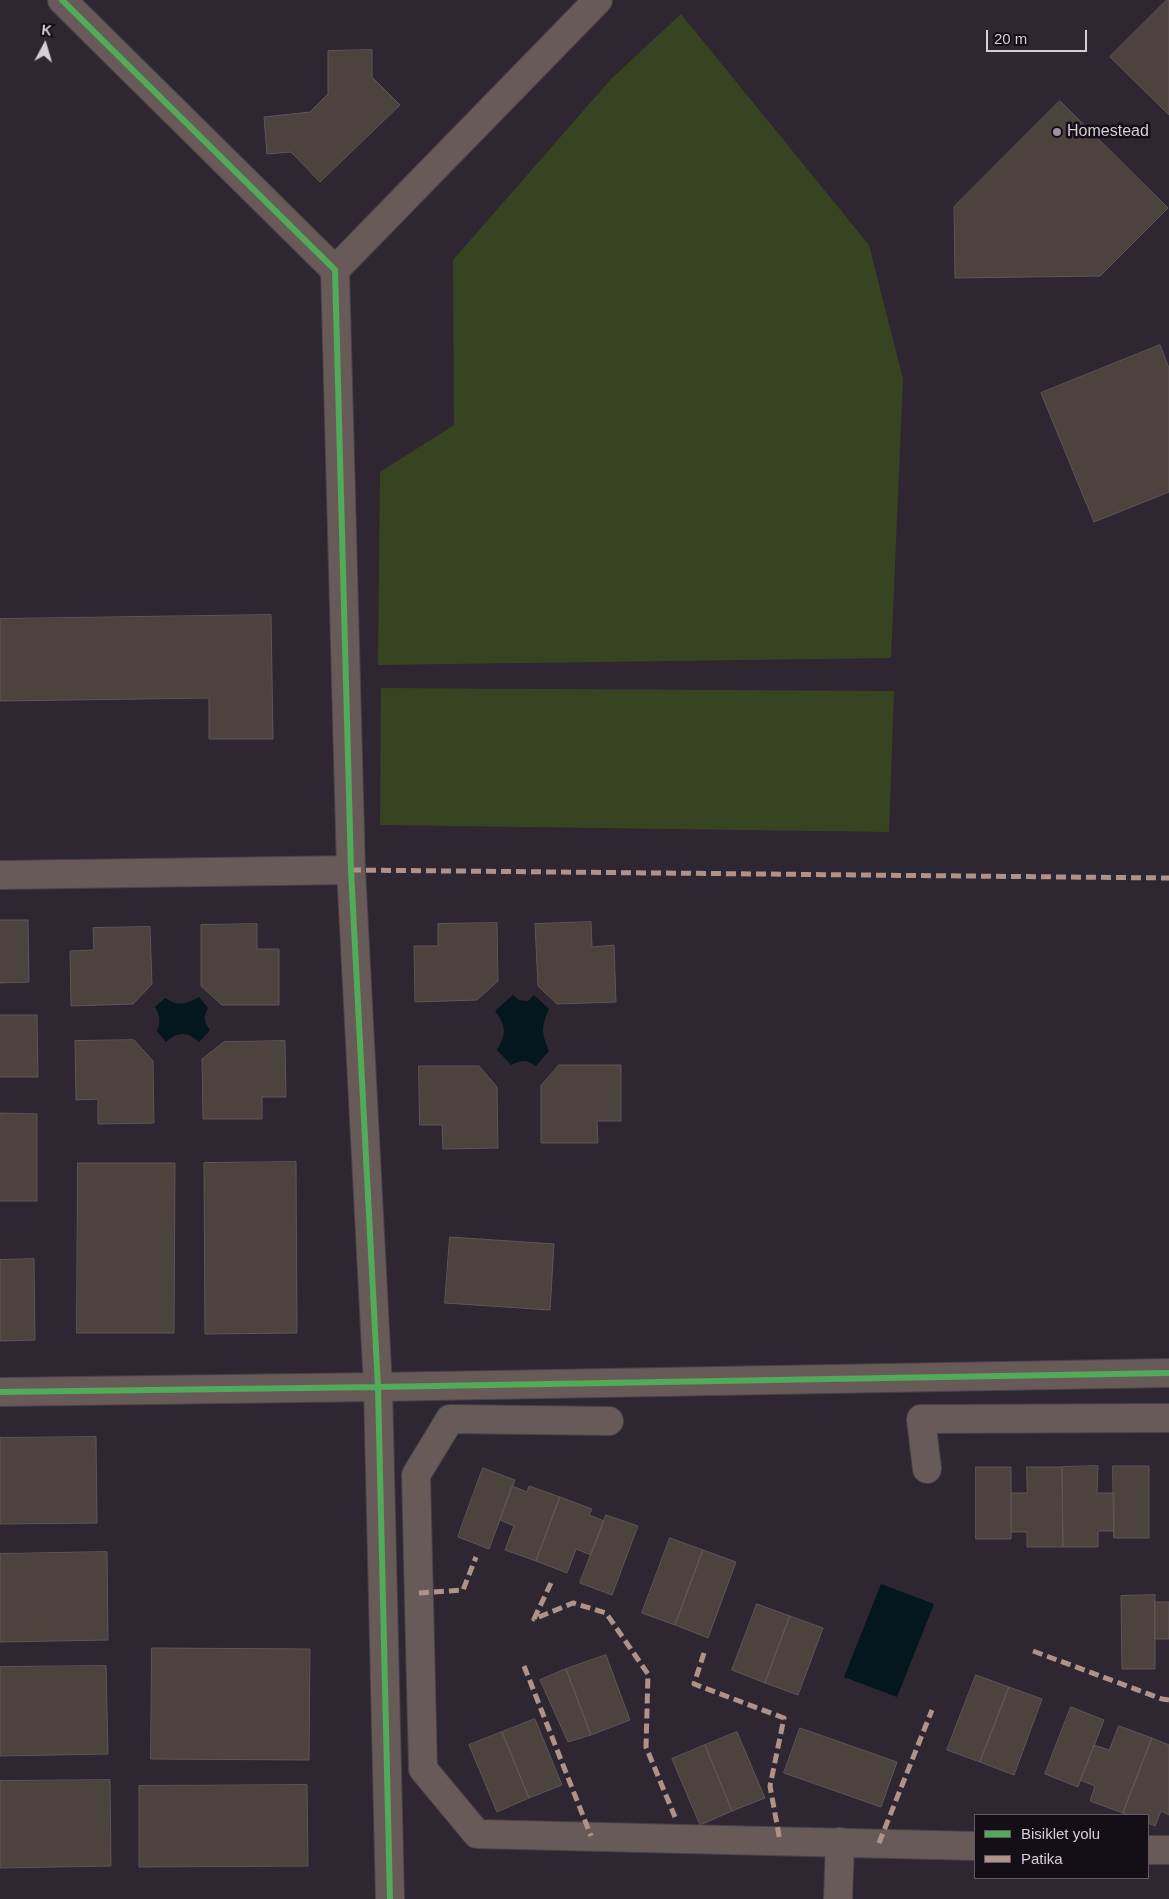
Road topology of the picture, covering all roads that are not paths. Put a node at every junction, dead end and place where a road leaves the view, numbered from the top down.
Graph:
1 (62, 0) edge
2 (598, 0) edge
3 (335, 270) junction
4 (351, 870) junction
5 (0, 875) edge
6 (1169, 1373) edge
7 (378, 1388) junction
8 (0, 1392) edge
9 (1169, 1418) edge
10 (609, 1421) dead end
11 (927, 1469) dead end
12 (840, 1842) junction
13 (974, 1846) edge
14 (1149, 1850) edge
15 (1169, 1850) edge
16 (390, 1899) edge
17 (838, 1899) edge

1 - 3 street
2 - 3 street
3 - 4 street
4 - 5 street
4 - 7 street
6 - 7 street
7 - 8 street
7 - 16 street
9 - 11 street
10 - 12 street
12 - 13 street
12 - 17 street
14 - 15 street

